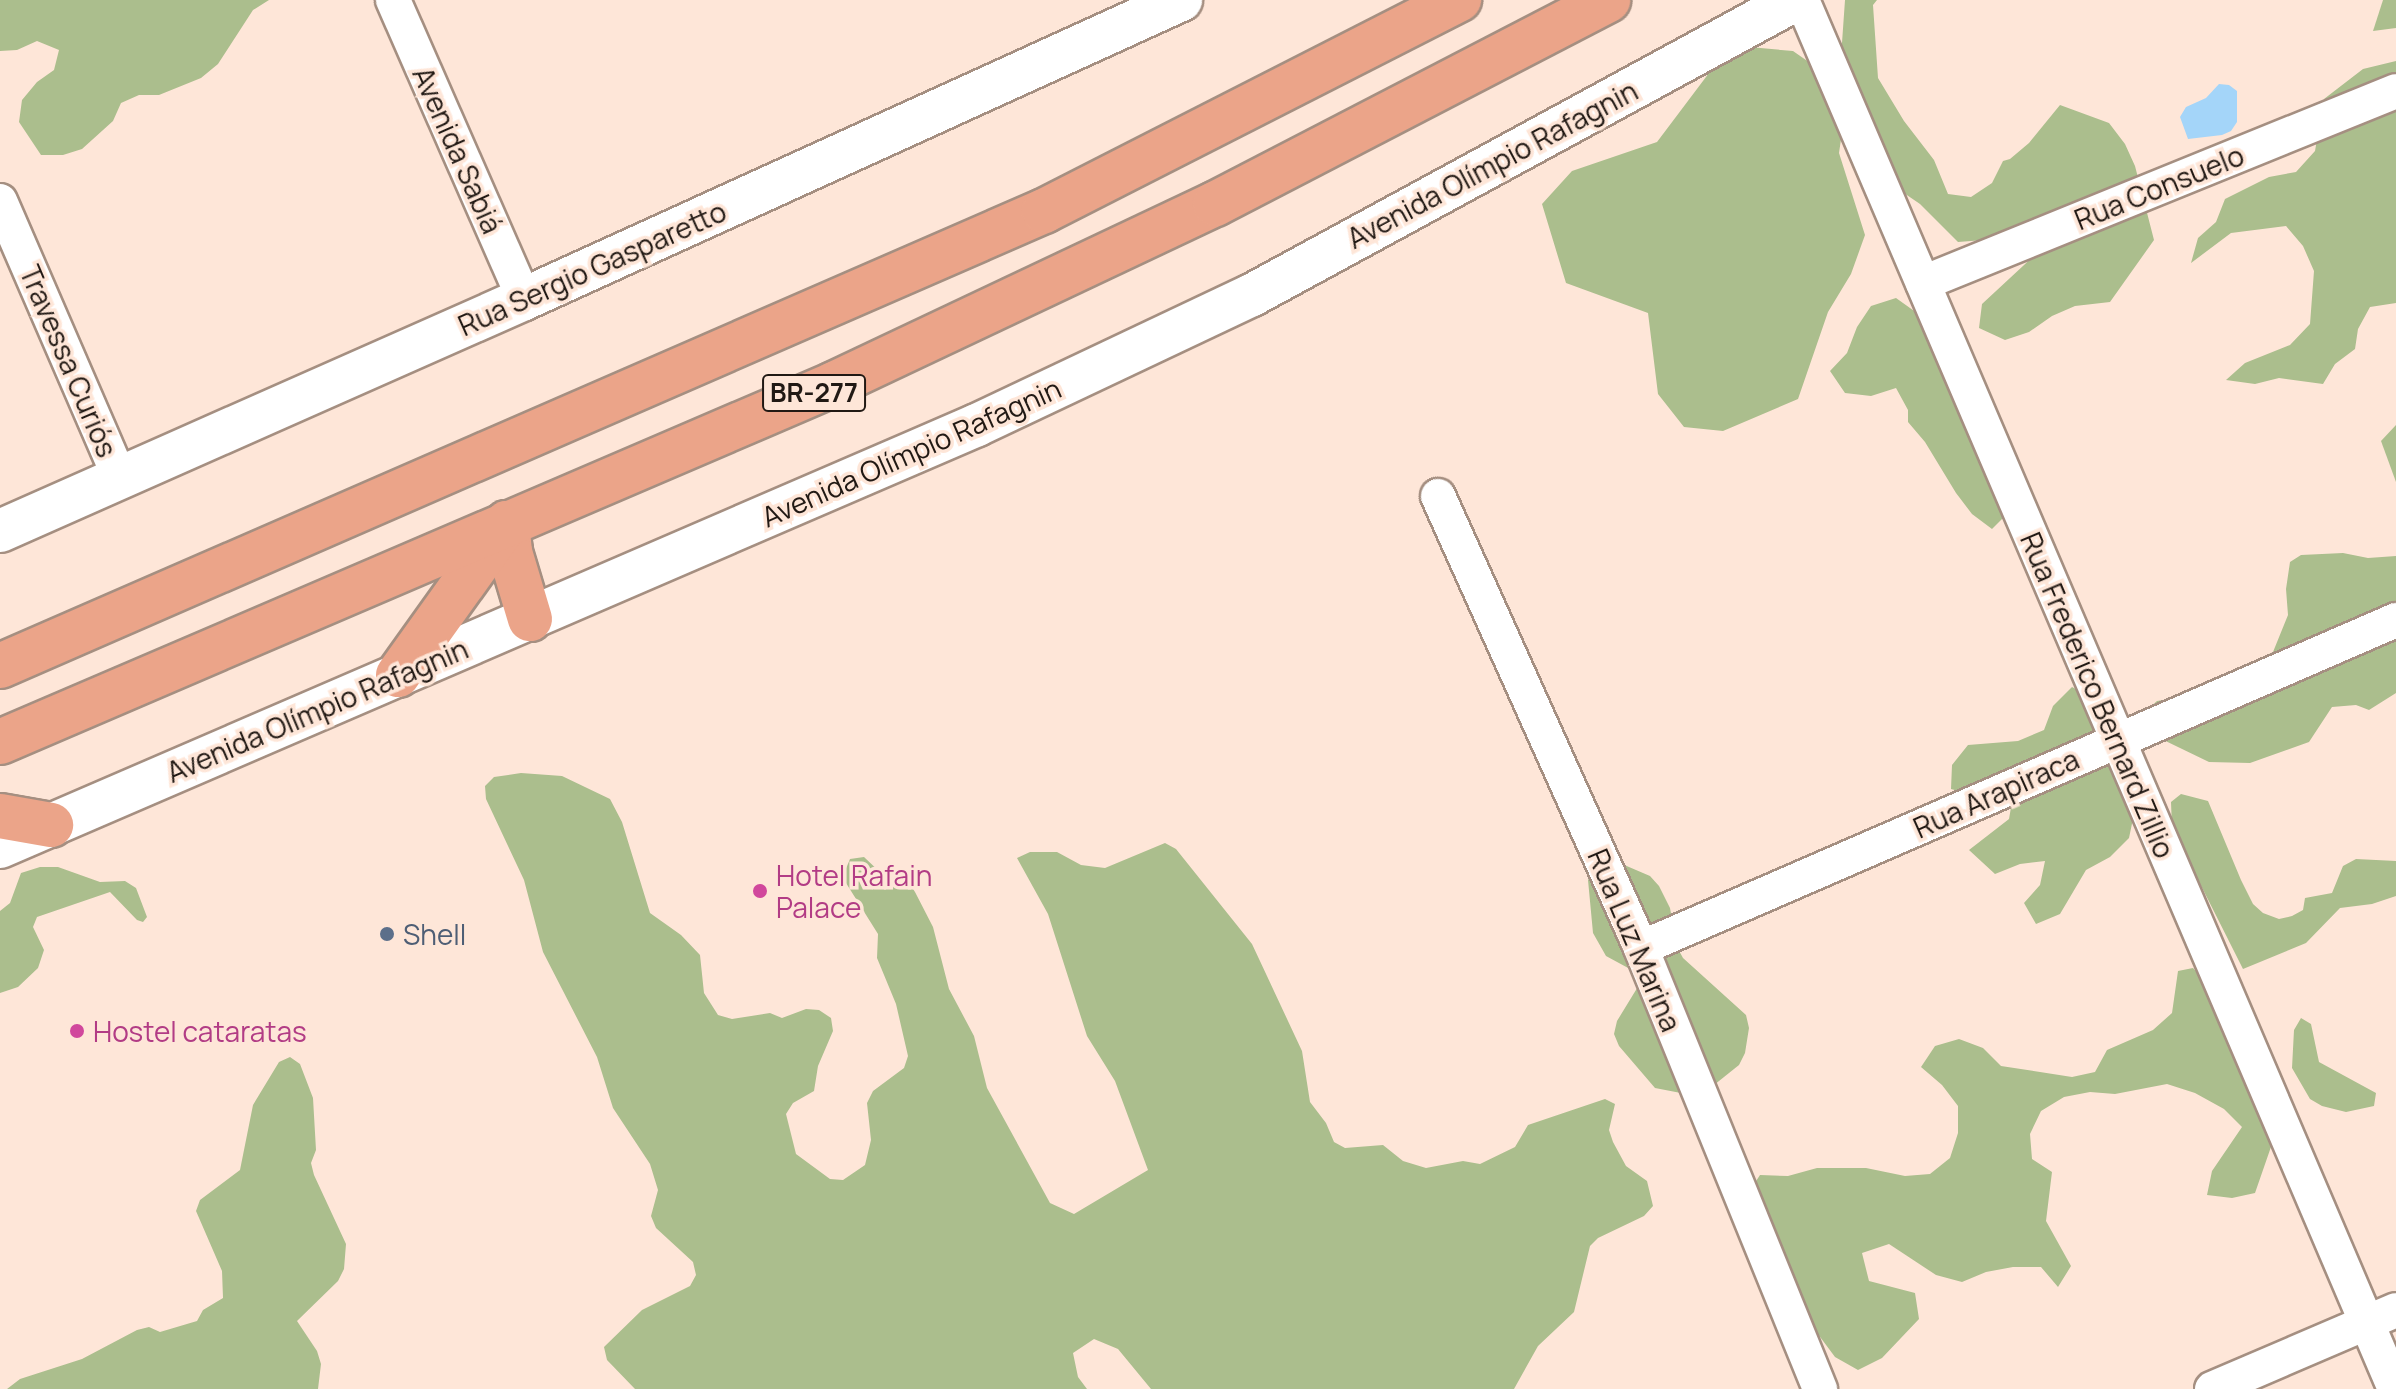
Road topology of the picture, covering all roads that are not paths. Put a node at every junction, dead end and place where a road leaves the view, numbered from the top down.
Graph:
1 (393, 0) edge
2 (1181, 0) edge
3 (1459, 0) edge
4 (1608, 0) edge
5 (1795, 0) edge
6 (1802, 0) edge
7 (2396, 91) edge
8 (0, 201) edge
9 (1923, 283) junction
10 (524, 299) junction
11 (120, 478) junction
12 (1438, 496) dead end
13 (507, 523) junction
14 (0, 531) edge
15 (530, 619) junction
16 (2396, 620) edge
17 (0, 666) edge
18 (398, 675) junction
19 (2118, 740) junction
20 (0, 742) edge
21 (0, 816) edge
22 (51, 825) junction
23 (0, 847) edge
24 (1641, 948) junction
25 (2381, 1317) edge
26 (1820, 1389) edge
27 (2212, 1389) edge
28 (2395, 1389) edge

1 - 10 street, Avenida Sabiá
2 - 10 street, Rua Sergio Gasparetto
3 - 17 highway, BR-277
4 - 13 highway, BR-277
5 - 15 street, Avenida Olímpio Rafagnin
6 - 9 street, Rua Frederico Bernard Zillio
7 - 9 street, Rua Consuelo
8 - 11 street, Travessa Curiós
9 - 19 street, Rua Frederico Bernard Zillio
10 - 11 street, Rua Sergio Gasparetto
11 - 14 street, Rua Sergio Gasparetto
12 - 24 street, Rua Luz Marina
13 - 15 highway
13 - 18 highway
13 - 20 highway, BR-277
15 - 18 street, Avenida Olímpio Rafagnin
16 - 19 street, Rua Arapiraca
18 - 22 street, Avenida Olímpio Rafagnin
19 - 24 street, Rua Arapiraca
19 - 25 street, Rua Frederico Bernard Zillio
21 - 22 highway
22 - 23 street, Avenida Olímpio Rafagnin
24 - 26 street, Rua Luz Marina
25 - 27 street
25 - 28 street, Rua Frederico Bernard Zillio

